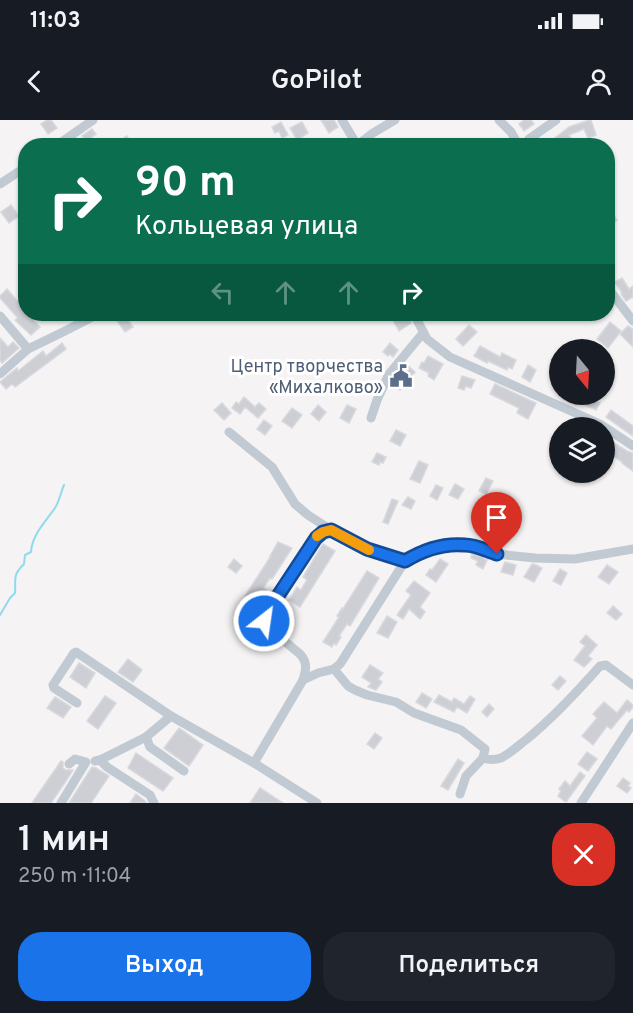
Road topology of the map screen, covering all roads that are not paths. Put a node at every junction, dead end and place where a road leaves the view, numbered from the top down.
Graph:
1 (93, 120) edge
2 (342, 120) edge
3 (395, 120) edge
4 (499, 120) edge
5 (556, 120) edge
6 (67, 138) edge
7 (352, 138) edge
8 (366, 138) edge
9 (514, 138) edge
10 (530, 138) edge
11 (18, 172) edge
12 (0, 184) edge
13 (615, 297) edge
14 (0, 316) edge
15 (84, 321) edge
16 (417, 321) edge
17 (633, 321) edge
18 (423, 333) junction
19 (28, 349) junction
20 (0, 374) edge
21 (371, 418) dead end
22 (229, 432) dead end
23 (633, 446) edge
24 (331, 530) junction
25 (633, 549) edge
26 (405, 561) junction
27 (261, 641) dead end
28 (284, 641) junction
29 (334, 669) junction
30 (303, 680) junction
31 (633, 685) edge
32 (77, 703) dead end
33 (171, 716) junction
34 (633, 723) edge
35 (146, 737) junction
36 (483, 758) junction
37 (100, 760) junction
38 (86, 762) junction
39 (254, 763) junction
40 (69, 764) dead end
41 (184, 771) dead end
42 (460, 794) dead end
43 (61, 803) edge
44 (154, 803) edge
45 (317, 803) edge
46 (580, 803) edge

1 - 6 street
2 - 7 street
3 - 8 street
4 - 9 street
5 - 10 street
11 - 12 street
13 - 17 street
14 - 19 street
15 - 19 street
16 - 18 street
18 - 21 street
18 - 23 street
19 - 20 street
22 - 24 street
24 - 26 street
24 - 28 street
25 - 26 street
26 - 29 street
27 - 28 street
28 - 30 street
29 - 30 street
29 - 36 street
30 - 39 street
31 - 36 street
32 - 33 street
33 - 35 street
33 - 39 street
34 - 46 street
35 - 37 street
35 - 41 street
36 - 42 street
37 - 38 street
37 - 44 street
38 - 40 street
38 - 43 street
39 - 45 street

